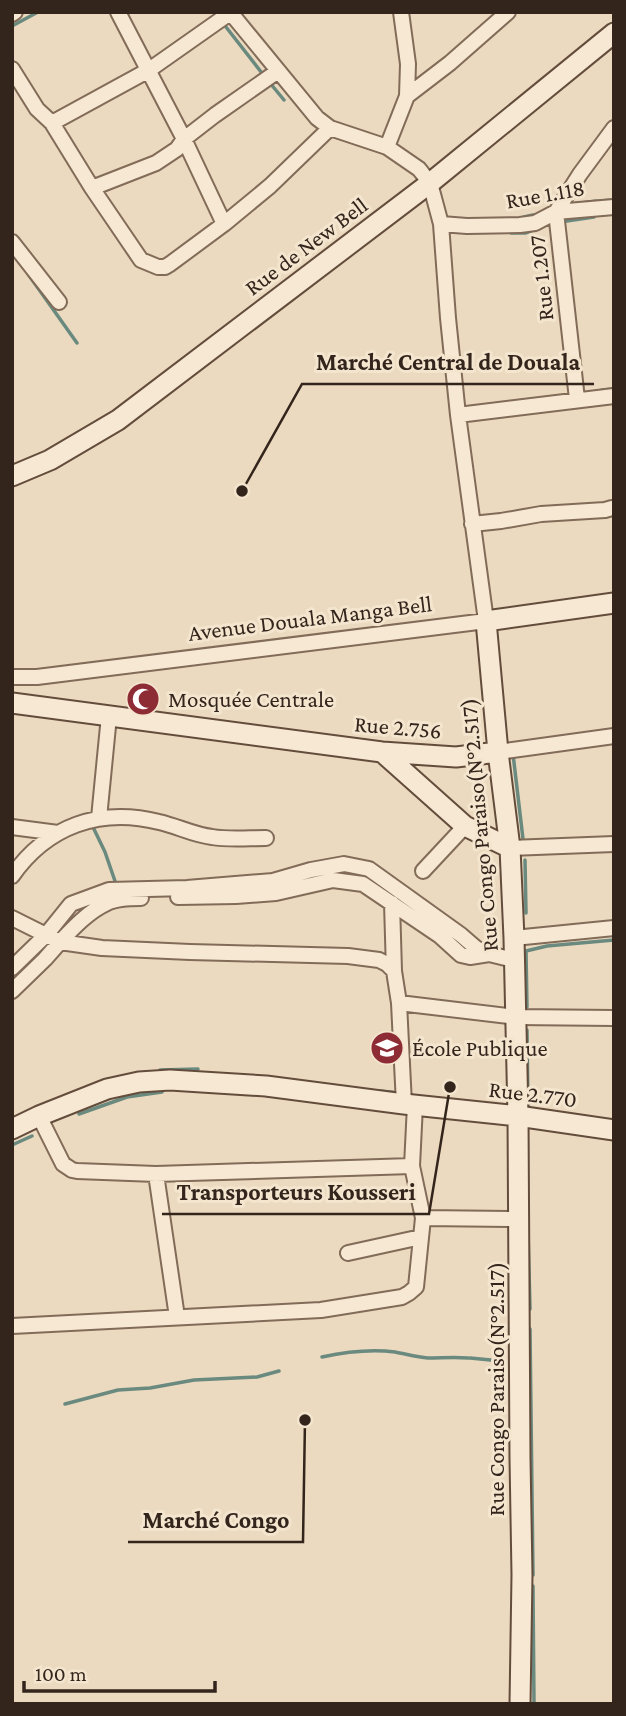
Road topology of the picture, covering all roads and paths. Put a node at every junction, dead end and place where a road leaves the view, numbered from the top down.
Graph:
1 (118, 12) edge
2 (401, 12) edge
3 (508, 12) edge
4 (230, 13) edge
5 (614, 33) edge
6 (12, 69) edge
7 (149, 70) junction
8 (278, 71) junction
9 (407, 96) junction
10 (52, 123) junction
11 (330, 128) junction
12 (614, 128) edge
13 (184, 139) junction
14 (387, 147) junction
15 (430, 183) junction
16 (92, 188) junction
17 (614, 207) edge
18 (556, 212) junction
19 (224, 224) junction
20 (441, 224) junction
21 (12, 242) edge
22 (59, 302) dead end
23 (614, 396) edge
24 (577, 399) junction
25 (458, 415) junction
26 (12, 476) edge
27 (612, 508) dead end
28 (472, 524) junction
29 (614, 603) edge
30 (486, 621) junction
31 (12, 677) edge
32 (12, 703) edge
33 (109, 716) junction
34 (614, 736) edge
35 (382, 752) junction
36 (498, 752) junction
37 (99, 818) junction
38 (466, 826) junction
39 (12, 827) edge
40 (58, 834) junction
41 (266, 838) dead end
42 (614, 844) edge
43 (510, 848) junction
44 (423, 871) dead end
45 (12, 876) edge
46 (392, 903) junction
47 (12, 918) edge
48 (614, 928) edge
49 (46, 935) junction
50 (514, 938) junction
51 (60, 942) junction
52 (489, 954) junction
53 (514, 960) junction
54 (12, 968) edge
55 (394, 971) junction
56 (12, 992) edge
57 (399, 1003) junction
58 (516, 1017) junction
59 (614, 1018) edge
60 (409, 1104) junction
61 (39, 1116) junction
62 (518, 1116) junction
63 (12, 1129) edge
64 (614, 1130) edge
65 (412, 1166) junction
66 (156, 1174) junction
67 (423, 1218) junction
68 (519, 1219) junction
69 (421, 1237) junction
70 (348, 1253) dead end
71 (177, 1317) junction
72 (12, 1326) edge
73 (520, 1704) edge

1 - 7 street
2 - 9 street
3 - 9 street
4 - 7 street
4 - 8 street
5 - 15 street, Rue de New Bell
6 - 10 street
7 - 10 street
7 - 13 street
8 - 11 street
8 - 13 street
9 - 14 street
10 - 16 street
11 - 14 street
11 - 19 street
12 - 18 street, Rue 1.207
13 - 16 street
13 - 19 street
14 - 15 street
15 - 20 street, Rue Congo Paraiso(N°2.517)
15 - 26 street, Rue de New Bell
16 - 19 street
17 - 18 street, Rue 1.118
18 - 20 street, Rue 1.118
18 - 24 street, Rue 1.207
20 - 25 street, Rue Congo Paraiso(N°2.517)
21 - 22 street
23 - 24 street
24 - 25 street
25 - 28 street, Rue Congo Paraiso(N°2.517)
27 - 28 street
28 - 30 street, Rue Congo Paraiso(N°2.517)
29 - 30 street, Avenue Douala Manga Bell
30 - 31 street, Avenue Douala Manga Bell
30 - 36 street, Rue Congo Paraiso(N°2.517)
32 - 33 street, Rue 2.756
33 - 35 street, Rue 2.756
33 - 37 street
34 - 36 street, Rue 2.756
35 - 36 street, Rue 2.756
35 - 38 street
36 - 43 street, Rue Congo Paraiso(N°2.517)
37 - 40 street
37 - 41 street
38 - 43 street
38 - 44 street
39 - 40 street
40 - 45 street
42 - 43 street
43 - 50 street, Rue Congo Paraiso(N°2.517)
46 - 51 street
46 - 52 street
46 - 55 street
47 - 49 street
48 - 50 street
49 - 51 street
49 - 52 street
49 - 54 street
50 - 53 street, Rue Congo Paraiso(N°2.517)
51 - 55 street
51 - 56 street
52 - 53 street
53 - 58 street, Rue Congo Paraiso(N°2.517)
55 - 57 street
57 - 58 street
57 - 60 street
58 - 59 street
58 - 62 street, Rue Congo Paraiso(N°2.517)
60 - 61 street, Rue 2.770
60 - 62 street, Rue 2.770
60 - 65 street
61 - 63 street, Rue 2.770
61 - 66 street
62 - 64 street, Rue 2.770
62 - 68 street, Rue Congo Paraiso(N°2.517)
65 - 66 street
65 - 67 street
66 - 71 street
67 - 68 street
67 - 69 street
68 - 73 street, Rue Congo Paraiso(N°2.517)
69 - 70 street
69 - 71 street
71 - 72 street

